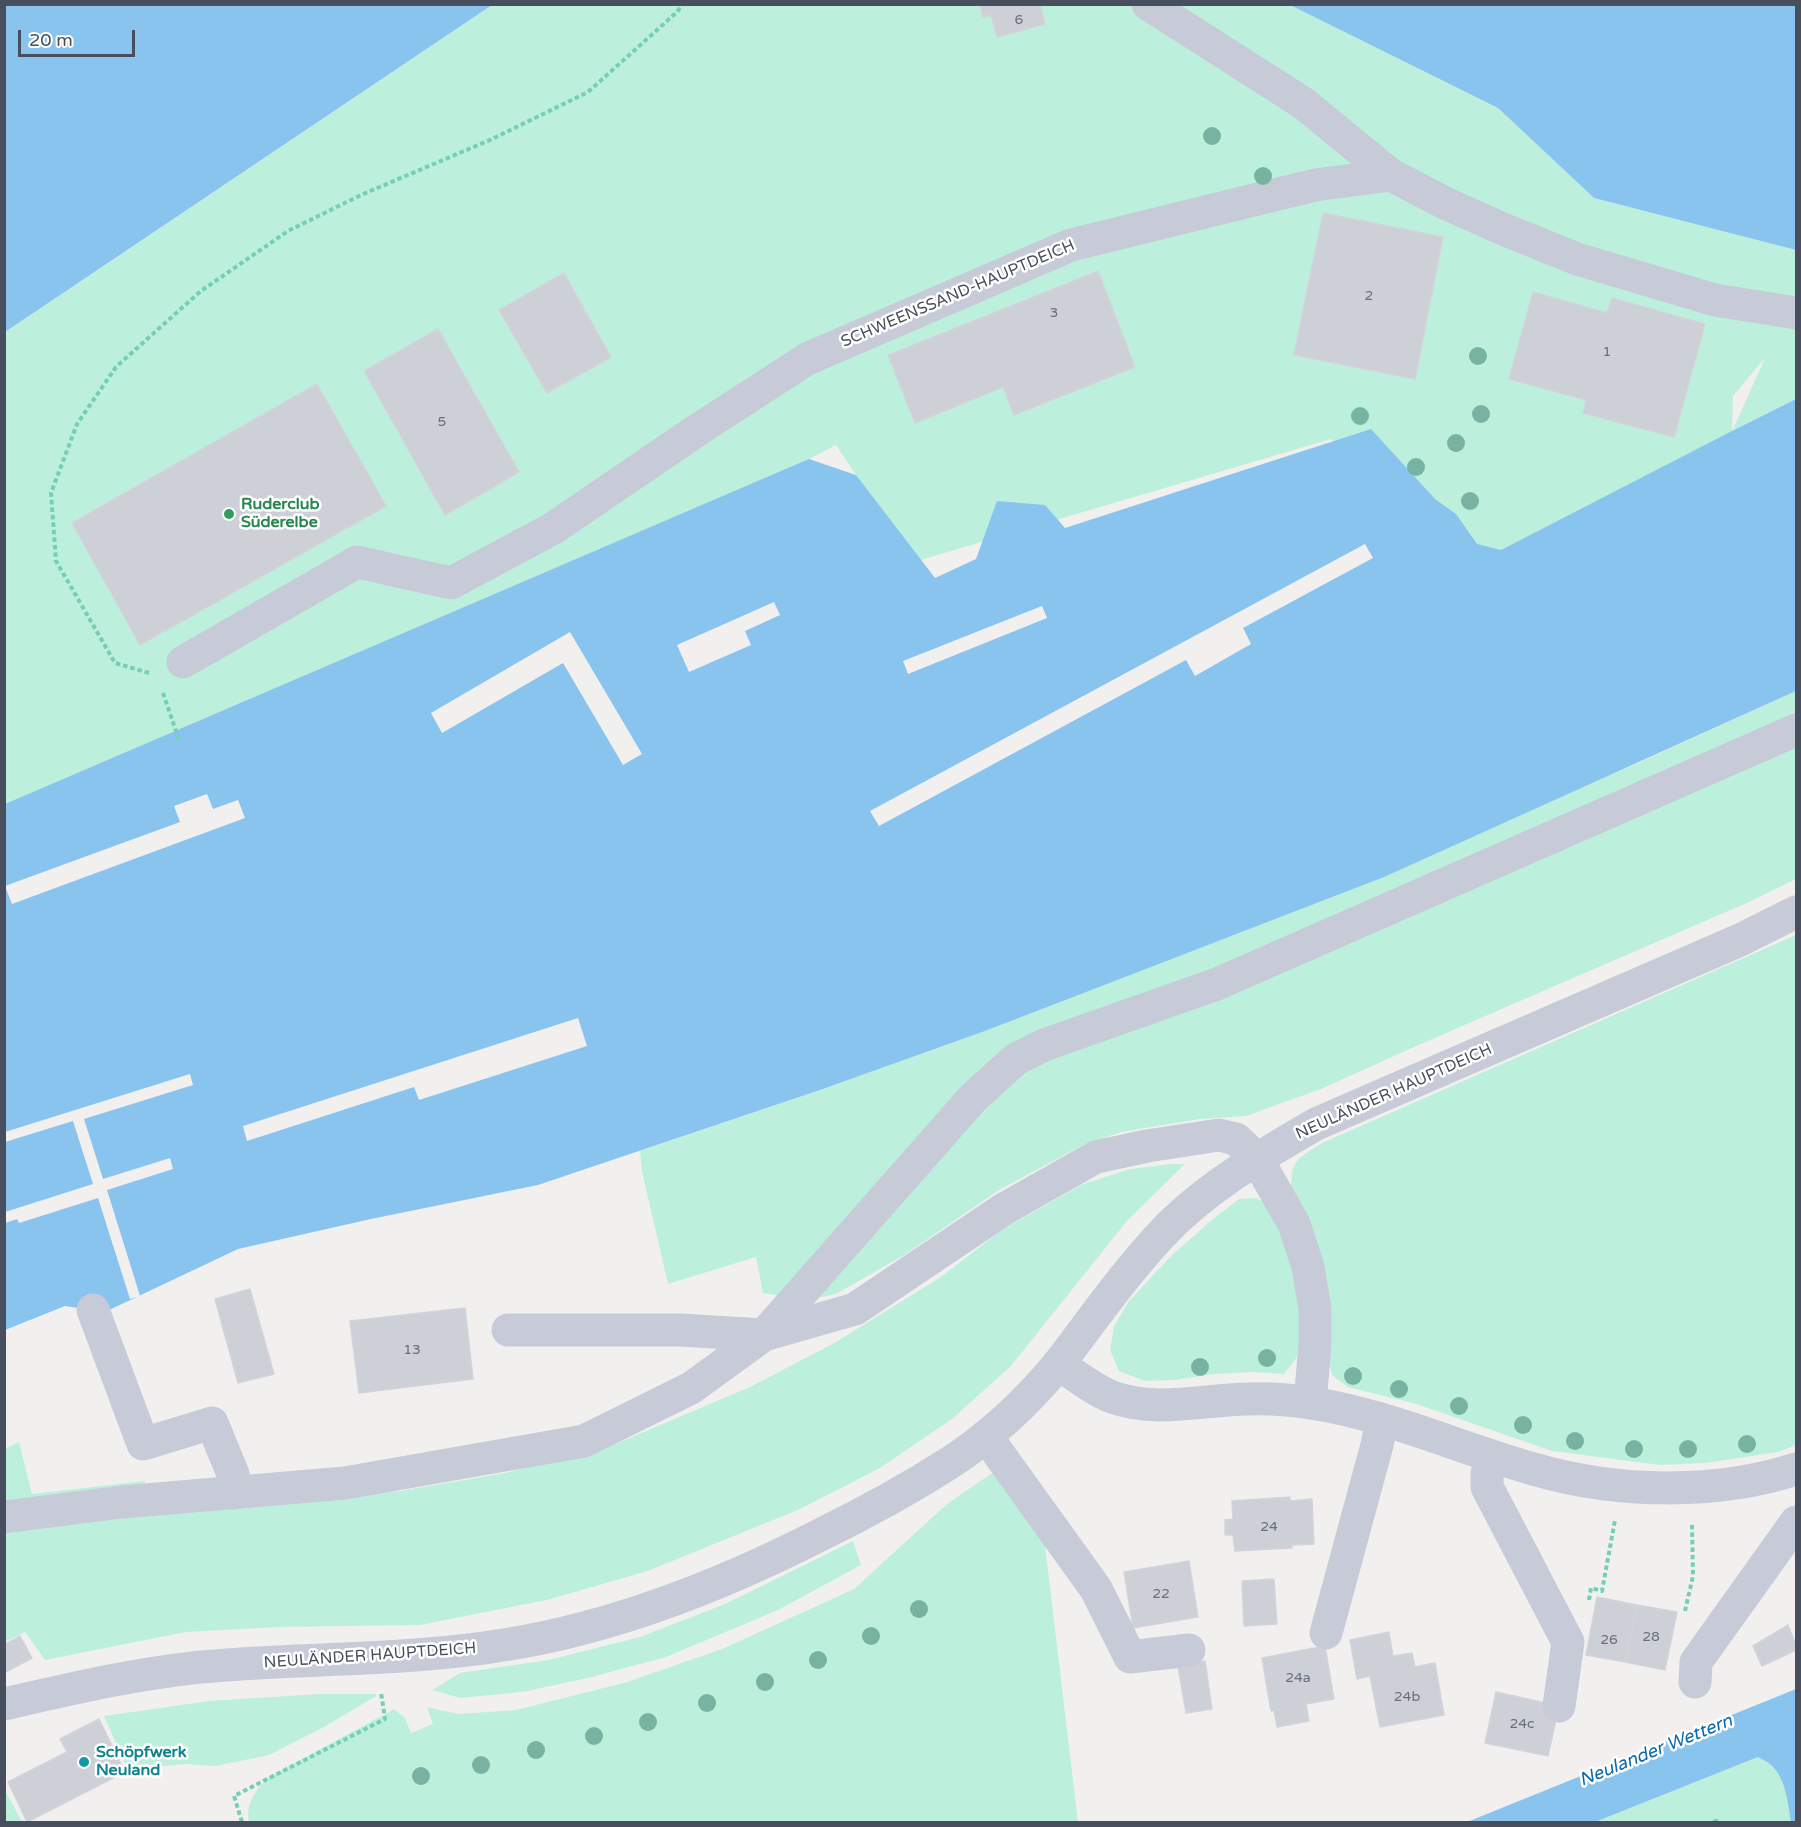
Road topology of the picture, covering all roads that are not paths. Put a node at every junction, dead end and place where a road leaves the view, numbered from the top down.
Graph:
1 (1148, 4) edge
2 (1391, 175) junction
3 (1797, 313) edge
4 (170, 668) road end
5 (1797, 730) edge
6 (1797, 912) edge
7 (1257, 1159) junction
8 (93, 1310) dead end
9 (508, 1330) dead end
10 (764, 1335) junction
11 (1058, 1364) junction
12 (1310, 1402) junction
13 (1382, 1420) junction
14 (987, 1436) junction
15 (1491, 1456) junction
16 (1797, 1468) edge
17 (234, 1493) junction
18 (4, 1516) edge
19 (1797, 1522) edge
20 (1326, 1633) dead end
21 (1189, 1650) dead end
22 (1695, 1682) dead end
23 (4, 1704) edge
24 (1558, 1706) dead end

1 - 2 street
2 - 3 street
2 - 4 street, SCHWEENSSAND-HAUPTDEICH
5 - 10 street
6 - 7 street, NEULÄNDER HAUPTDEICH
7 - 10 street
7 - 11 street, NEULÄNDER HAUPTDEICH
7 - 12 street
8 - 17 street
9 - 10 street
10 - 17 street
11 - 12 street
11 - 14 street, NEULÄNDER HAUPTDEICH
12 - 13 street
13 - 15 street
13 - 20 street
14 - 21 street
14 - 23 street, NEULÄNDER HAUPTDEICH
15 - 16 street
15 - 24 street
17 - 18 street
19 - 22 street

